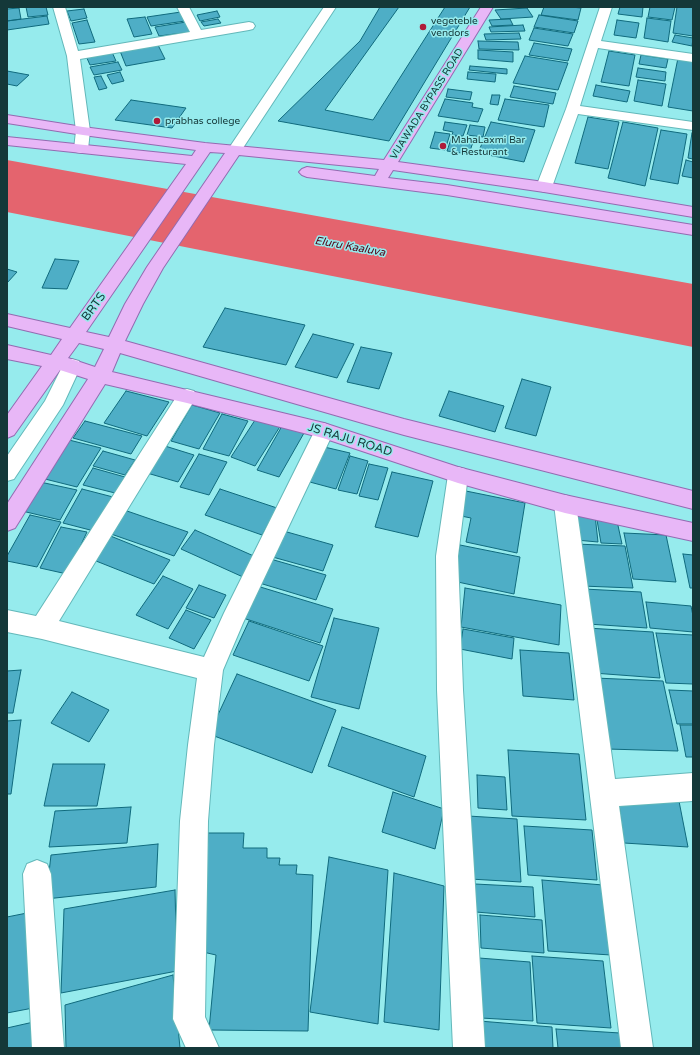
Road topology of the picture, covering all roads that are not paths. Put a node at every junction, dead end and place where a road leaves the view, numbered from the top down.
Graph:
1 (59, 7) edge
2 (183, 7) edge
3 (330, 7) edge
4 (487, 7) edge
5 (606, 7) edge
6 (249, 26) dead end
7 (196, 34) junction
8 (594, 44) junction
9 (73, 56) junction
10 (693, 58) edge
11 (573, 110) junction
12 (7, 119) edge
13 (693, 126) edge
14 (83, 131) junction
15 (7, 141) edge
16 (205, 147) junction
17 (81, 149) junction
18 (234, 150) junction
19 (196, 160) junction
20 (224, 164) junction
21 (239, 165) dead end
22 (388, 165) junction
23 (293, 171) dead end
24 (380, 181) junction
25 (544, 187) junction
26 (693, 212) edge
27 (693, 230) edge
28 (7, 320) edge
29 (73, 336) junction
30 (115, 345) junction
31 (7, 352) edge
32 (63, 364) junction
33 (100, 376) junction
34 (186, 396) junction
35 (7, 430) edge
36 (324, 430) junction
37 (7, 474) edge
38 (458, 475) junction
39 (693, 500) edge
40 (565, 504) junction
41 (7, 522) edge
42 (693, 532) edge
43 (7, 621) edge
44 (42, 628) junction
45 (211, 670) junction
46 (693, 787) edge
47 (604, 793) junction
48 (37, 874) dead end
49 (48, 1048) edge
50 (203, 1048) edge
51 (469, 1048) edge
52 (637, 1048) edge

1 - 9 street
2 - 7 street
3 - 18 street
4 - 22 main road, VIJAWADA BYPASS ROAD
5 - 8 street
6 - 7 street
7 - 9 street
8 - 10 street
8 - 11 street
9 - 14 street
11 - 13 street
11 - 25 street
12 - 14 main road
14 - 16 main road
14 - 17 street
15 - 17 main road
16 - 18 main road
16 - 19 main road, BRTS
17 - 19 main road
18 - 20 main road
18 - 22 main road
19 - 20 main road
19 - 29 main road, BRTS
20 - 21 main road
20 - 30 main road
22 - 24 main road, VIJAWADA BYPASS ROAD
22 - 25 main road
23 - 24 main road
24 - 27 main road
25 - 26 main road
28 - 29 main road
29 - 30 main road
29 - 32 main road, BRTS
30 - 33 main road
30 - 39 main road
31 - 32 main road, JS RAJU ROAD
32 - 33 main road, JS RAJU ROAD
32 - 35 main road, BRTS
32 - 37 street
33 - 34 main road, JS RAJU ROAD
33 - 41 main road
34 - 36 main road, JS RAJU ROAD
34 - 44 street
36 - 38 main road, JS RAJU ROAD
36 - 45 street
38 - 40 main road, JS RAJU ROAD
38 - 51 street
40 - 42 main road, JS RAJU ROAD
40 - 47 street
43 - 44 street
44 - 45 street
45 - 50 street
46 - 47 street
47 - 52 street
48 - 49 street

